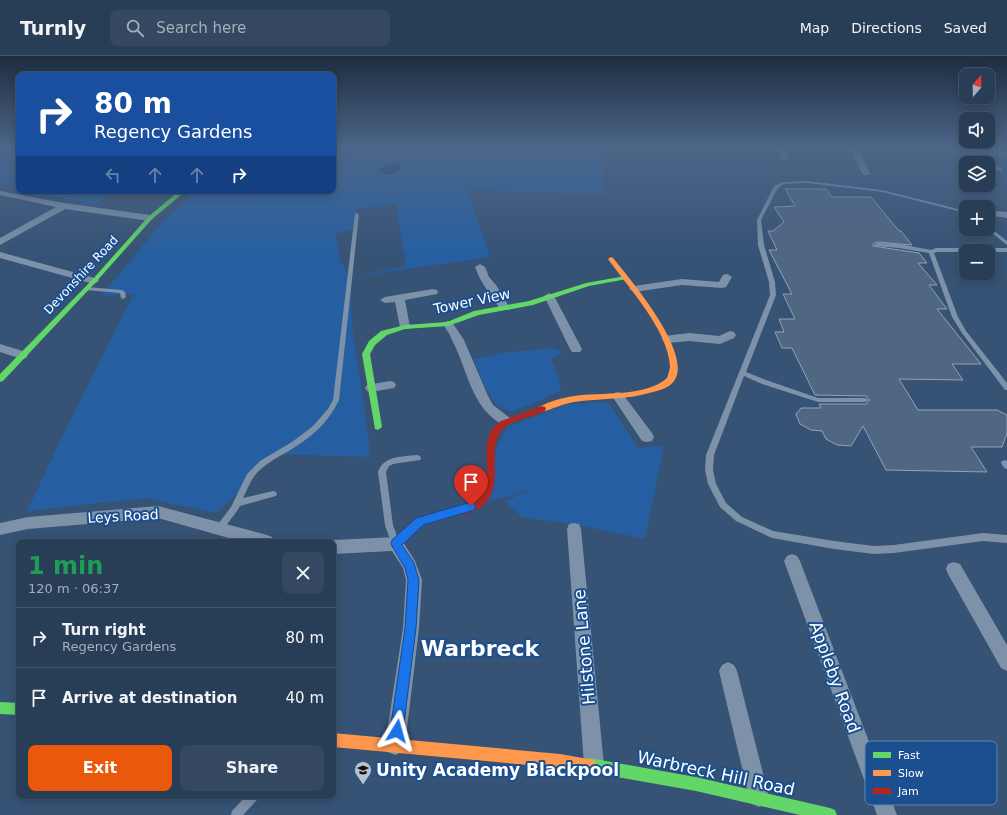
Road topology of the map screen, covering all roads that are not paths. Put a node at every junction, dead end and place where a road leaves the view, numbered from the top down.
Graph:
1 (782, 183) edge
2 (819, 183) edge
3 (0, 193) edge
4 (179, 194) edge
5 (64, 206) junction
6 (959, 210) edge
7 (358, 214) dead end
8 (998, 214) dead end
9 (1007, 215) edge
10 (150, 218) junction
11 (995, 233) edge
12 (0, 242) edge
13 (1007, 244) edge
14 (877, 245) dead end
15 (1007, 250) edge
16 (931, 252) junction
17 (0, 255) edge
18 (611, 259) dead end
19 (480, 267) dead end
20 (625, 278) junction
21 (94, 282) junction
22 (87, 289) junction
23 (634, 289) junction
24 (433, 292) dead end
25 (731, 292) dead end
26 (549, 296) junction
27 (123, 297) dead end
28 (399, 298) junction
29 (385, 300) dead end
30 (505, 308) junction
31 (448, 324) junction
32 (406, 327) junction
33 (668, 338) junction
34 (0, 348) edge
35 (728, 348) dead end
36 (576, 349) dead end
37 (22, 355) junction
38 (743, 373) junction
39 (0, 379) edge
40 (390, 385) dead end
41 (371, 388) junction
42 (1007, 388) edge
43 (618, 396) junction
44 (866, 400) dead end
45 (506, 421) junction
46 (378, 427) dead end
47 (647, 437) dead end
48 (417, 458) dead end
49 (273, 494) dead end
50 (237, 503) junction
51 (0, 529) edge
52 (219, 529) junction
53 (574, 529) dead end
54 (256, 539) edge
55 (1007, 539) edge
56 (396, 544) junction
57 (336, 547) edge
58 (792, 561) dead end
59 (954, 569) dead end
60 (1007, 662) edge
61 (728, 671) dead end
62 (0, 708) edge
63 (16, 709) edge
64 (336, 740) edge
65 (395, 745) junction
66 (865, 756) edge
67 (594, 766) junction
68 (759, 797) junction
69 (250, 799) edge
70 (883, 805) edge
71 (236, 815) edge
72 (830, 815) edge
73 (887, 815) edge

1 - 38 lane
2 - 6 lane
3 - 5 street
4 - 10 street, Devonshire Road
5 - 10 street
5 - 12 street
7 - 50 lane
8 - 9 street
10 - 21 street, Devonshire Road
11 - 13 lane
14 - 16 lane
15 - 16 lane
16 - 42 lane
17 - 21 street
18 - 20 street
19 - 30 street
20 - 23 street
20 - 26 street, Tower View
21 - 22 street, Devonshire Road
22 - 27 lane
22 - 37 street, Devonshire Road
23 - 25 street
23 - 33 street
24 - 28 street
26 - 30 street, Tower View
26 - 36 street
28 - 29 street
28 - 32 street
30 - 31 street, Tower View
31 - 32 street, Tower View
31 - 45 street
32 - 41 street, Tower View
33 - 35 street
33 - 43 street
34 - 37 street
37 - 39 street, Devonshire Road
38 - 44 lane
38 - 55 lane
40 - 41 street
41 - 46 street, Tower View
43 - 45 street
43 - 47 street
45 - 56 street
48 - 56 lane
49 - 50 lane
50 - 52 lane
51 - 52 street, Leys Road
52 - 54 street, Leys Road
53 - 67 street, Hilstone Lane
56 - 57 street
56 - 65 street
58 - 66 street, Appleby Road
59 - 60 street
61 - 68 street
62 - 63 street
64 - 65 street, Warbreck Hill Road
65 - 67 street, Warbreck Hill Road
67 - 68 street, Warbreck Hill Road
68 - 72 street, Warbreck Hill Road
69 - 71 lane
70 - 73 street, Appleby Road

